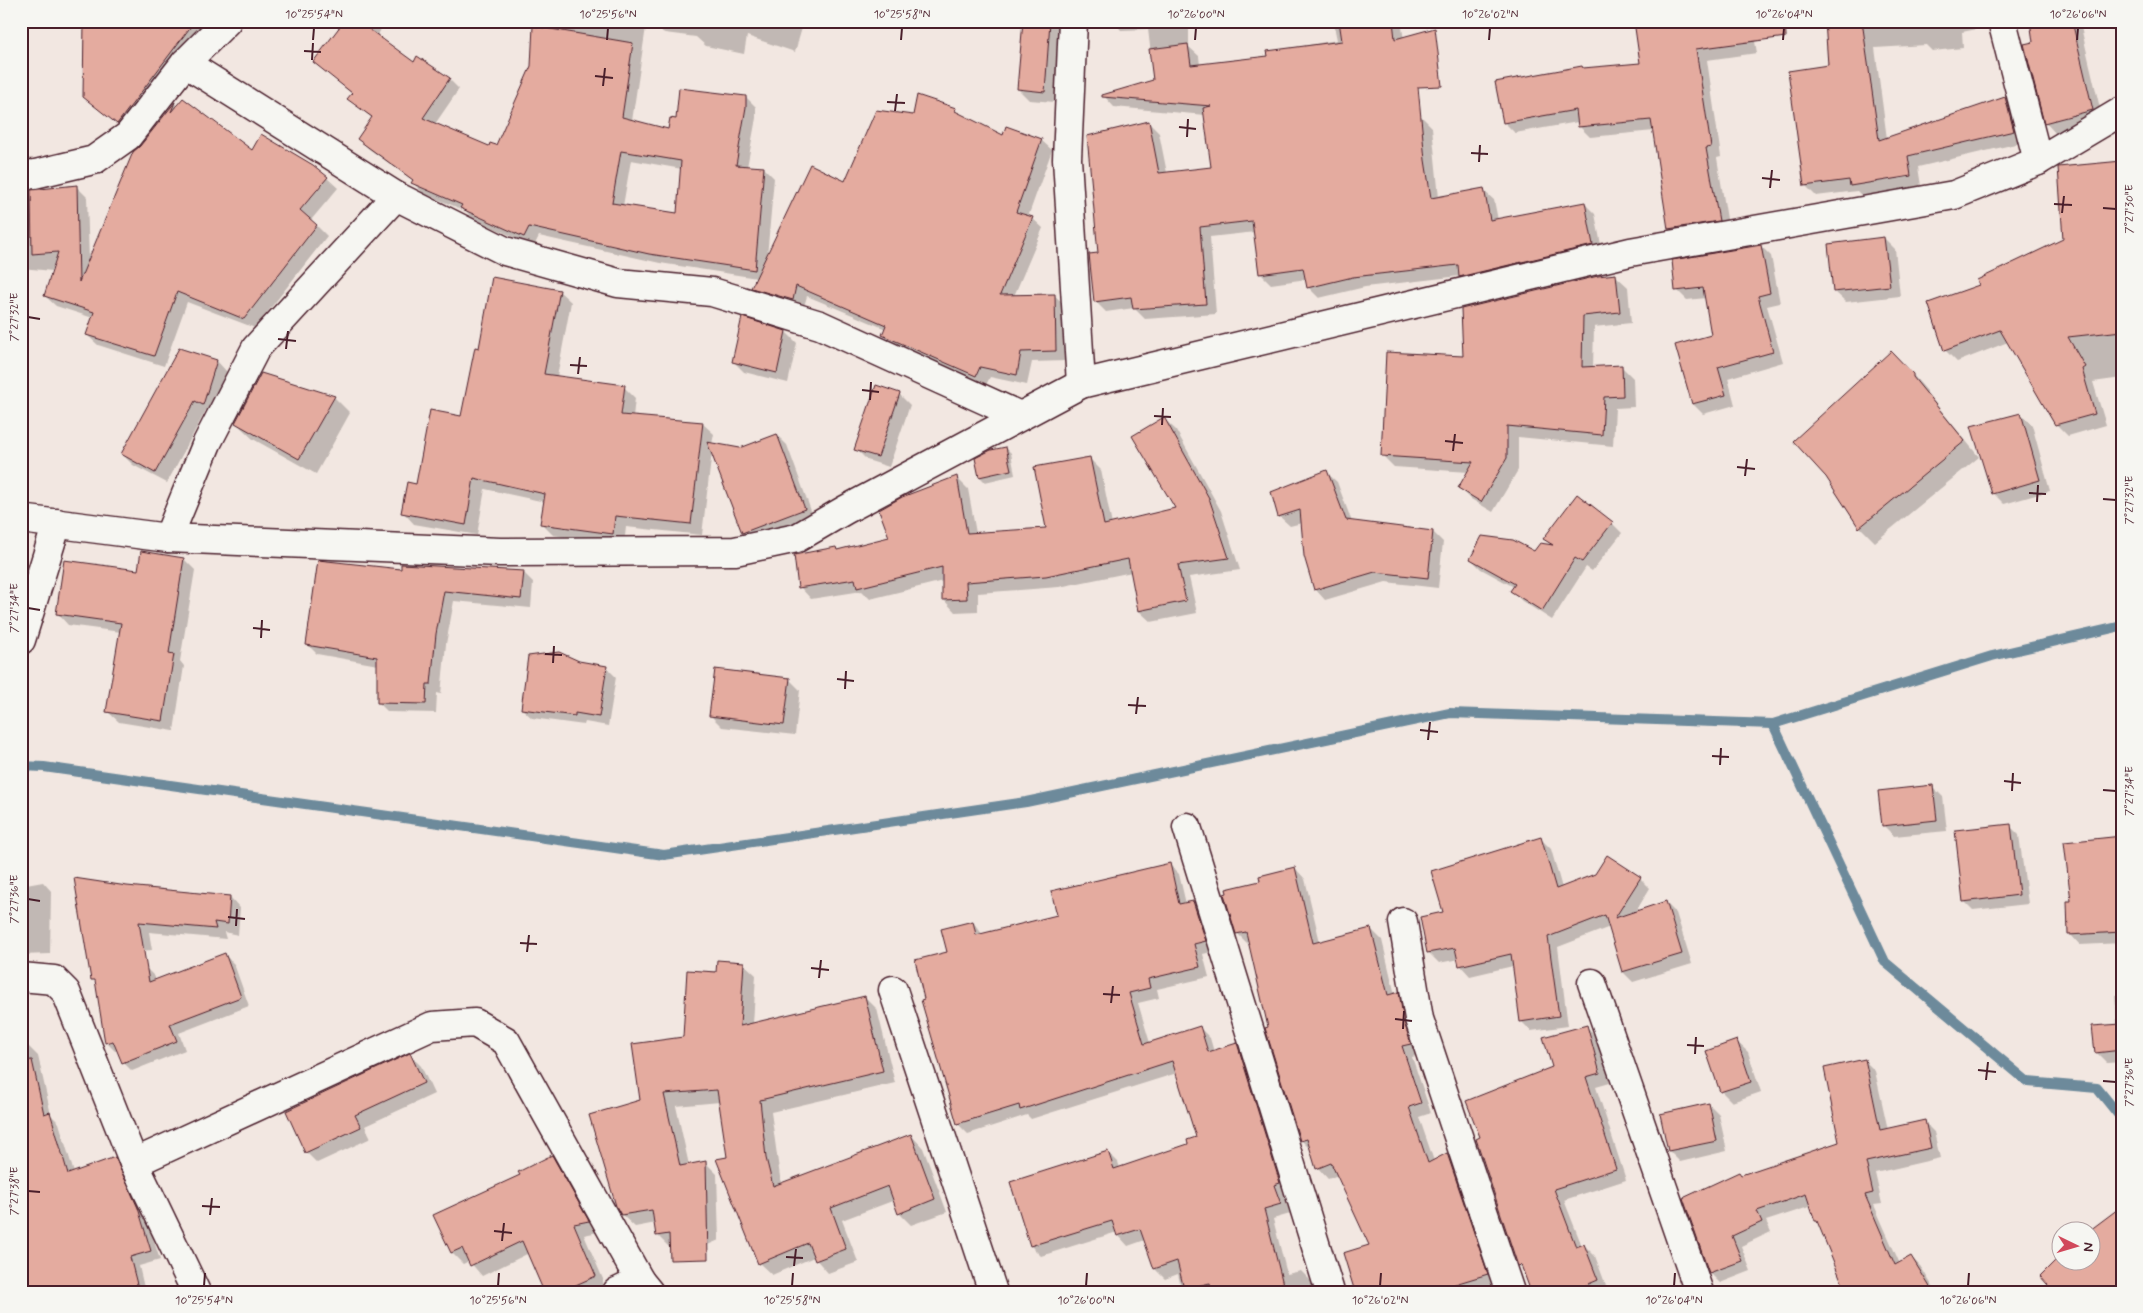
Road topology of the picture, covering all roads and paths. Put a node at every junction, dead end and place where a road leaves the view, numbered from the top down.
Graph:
1 (227, 21) edge
2 (1073, 21) edge
3 (2002, 21) edge
4 (185, 62) junction
5 (2122, 111) edge
6 (2038, 161) junction
7 (21, 175) edge
8 (396, 196) junction
9 (1081, 384) junction
10 (1020, 416) junction
11 (21, 519) edge
12 (57, 523) junction
13 (168, 538) junction
14 (21, 640) edge
15 (1187, 827) dead end
16 (1403, 922) dead end
17 (21, 976) edge
18 (1592, 983) dead end
19 (893, 990) dead end
20 (134, 1163) junction
21 (636, 1288) edge
22 (196, 1292) edge
23 (993, 1292) edge
24 (1330, 1292) edge
25 (1510, 1292) edge
26 (1699, 1292) edge

1 - 4 street
2 - 9 street
3 - 6 street
4 - 7 street
4 - 8 street
5 - 6 street
6 - 9 street
8 - 10 street
8 - 13 street
9 - 10 street
10 - 13 street
11 - 12 street
12 - 13 street
12 - 14 street
15 - 24 street
16 - 25 street
17 - 20 street
18 - 26 street
19 - 23 street
20 - 21 street
20 - 22 street

